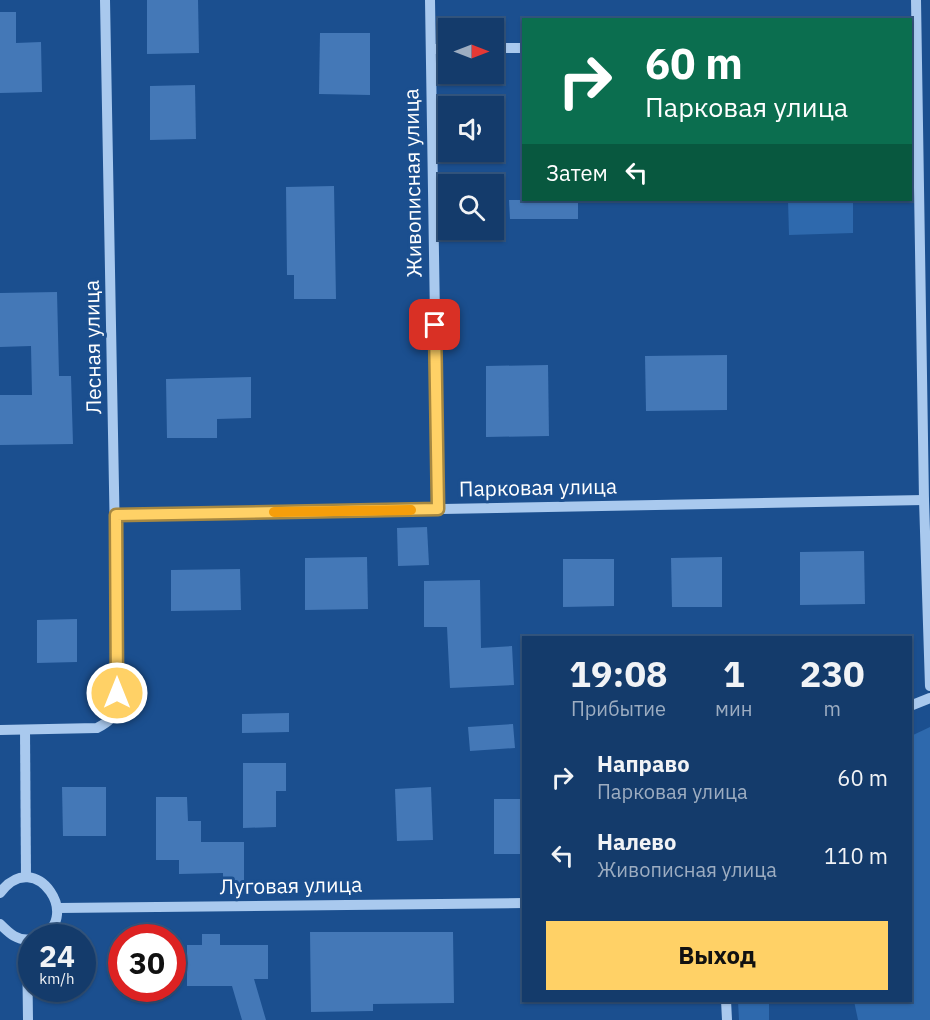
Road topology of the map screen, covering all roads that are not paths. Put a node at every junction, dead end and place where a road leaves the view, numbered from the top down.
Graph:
1 (105, 0) edge
2 (430, 0) edge
3 (916, 0) edge
4 (914, 42) edge
5 (504, 48) edge
6 (522, 48) edge
7 (431, 49) junction
8 (438, 49) edge
9 (924, 500) junction
10 (438, 509) junction
11 (116, 515) junction
12 (930, 686) edge
13 (930, 698) edge
14 (912, 705) edge
15 (0, 730) edge
16 (25, 730) junction
17 (26, 877) junction
18 (0, 893) edge
19 (522, 903) edge
20 (58, 908) junction
21 (0, 924) edge
22 (54, 924) edge
23 (18, 936) edge
24 (29, 1002) edge
25 (726, 1002) edge
26 (28, 1020) edge
27 (727, 1020) edge

1 - 11 street, Лесная улица
2 - 7 street, Живописная улица
3 - 4 street
4 - 9 street
5 - 6 street
7 - 8 street
7 - 10 street, Живописная улица
9 - 10 street, Парковая улица
9 - 12 street
10 - 11 street, Парковая улица
11 - 16 street, Лесная улица
13 - 14 street
15 - 16 street, Лесная улица
16 - 17 street
17 - 18 street
17 - 20 street
19 - 20 street, Луговая улица
20 - 22 street
21 - 23 street
24 - 26 street
25 - 27 street

